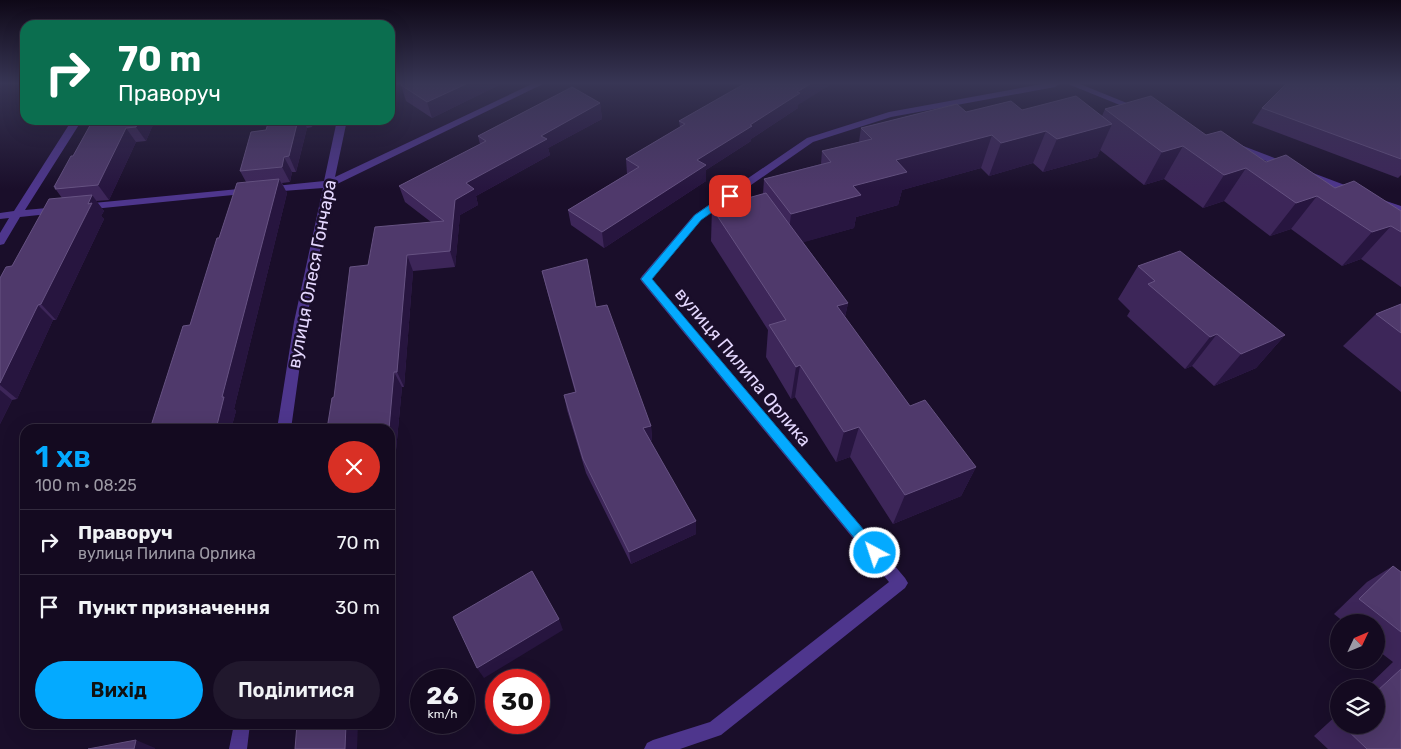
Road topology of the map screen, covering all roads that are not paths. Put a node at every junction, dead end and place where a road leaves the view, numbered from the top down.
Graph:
1 (466, 119) edge
2 (877, 119) edge
3 (74, 125) edge
4 (341, 125) edge
5 (1227, 143) edge
6 (329, 184) junction
7 (1401, 210) edge
8 (16, 214) junction
9 (0, 216) edge
10 (0, 241) edge
11 (285, 424) edge
12 (241, 729) edge
13 (238, 749) edge
14 (653, 749) edge

1 - 6 street
2 - 14 street, вулиця Пилипа Орлика
3 - 8 street
4 - 6 street, вулиця Олеся Гончара
5 - 7 street
6 - 8 street
6 - 11 street, вулиця Олеся Гончара
8 - 9 street
8 - 10 street
12 - 13 street

